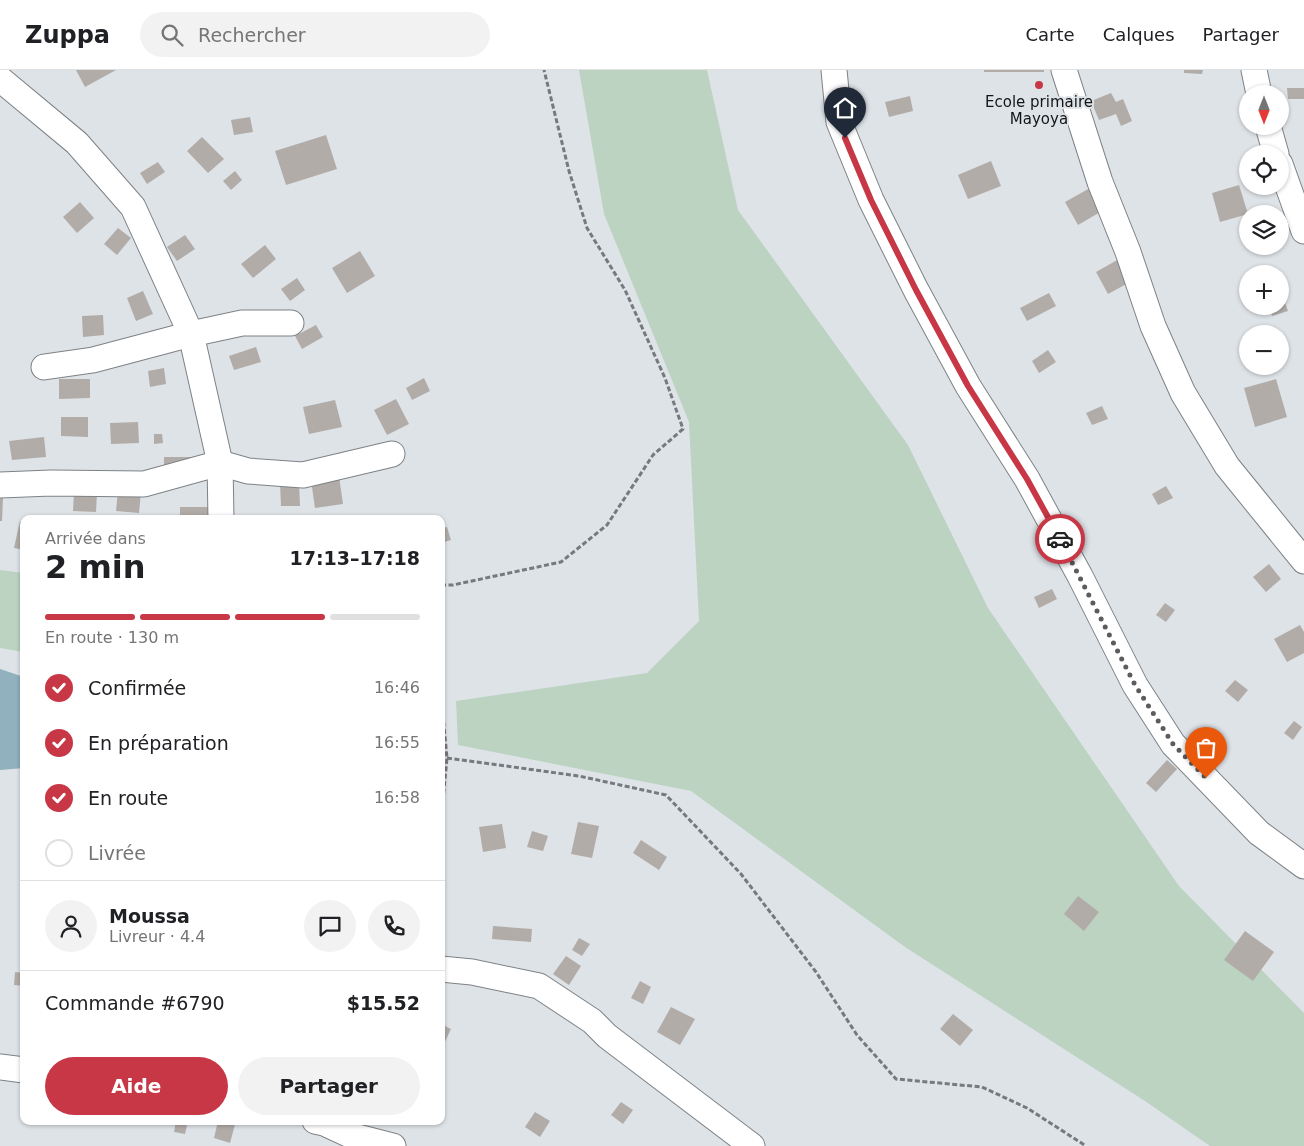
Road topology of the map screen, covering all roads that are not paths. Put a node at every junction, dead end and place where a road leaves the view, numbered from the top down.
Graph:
1 (2, 70) edge
2 (834, 70) edge
3 (1064, 70) edge
4 (1254, 70) edge
5 (0, 75) edge
6 (0, 79) edge
7 (1257, 85) edge
8 (1289, 189) edge
9 (1304, 231) edge
10 (291, 323) dead end
11 (191, 334) junction
12 (44, 366) dead end
13 (392, 454) dead end
14 (220, 463) junction
15 (0, 485) edge
16 (221, 515) edge
17 (1304, 561) edge
18 (1304, 866) edge
19 (445, 969) edge
20 (0, 1067) edge
21 (20, 1070) edge
22 (328, 1125) edge
23 (393, 1146) edge
24 (752, 1146) edge

1 - 5 street
2 - 18 street
3 - 17 street
4 - 7 street
6 - 11 street
8 - 9 street
10 - 11 street
11 - 12 street
11 - 14 street
13 - 14 street
14 - 15 street
14 - 16 street
19 - 24 street
20 - 21 street
22 - 23 street

